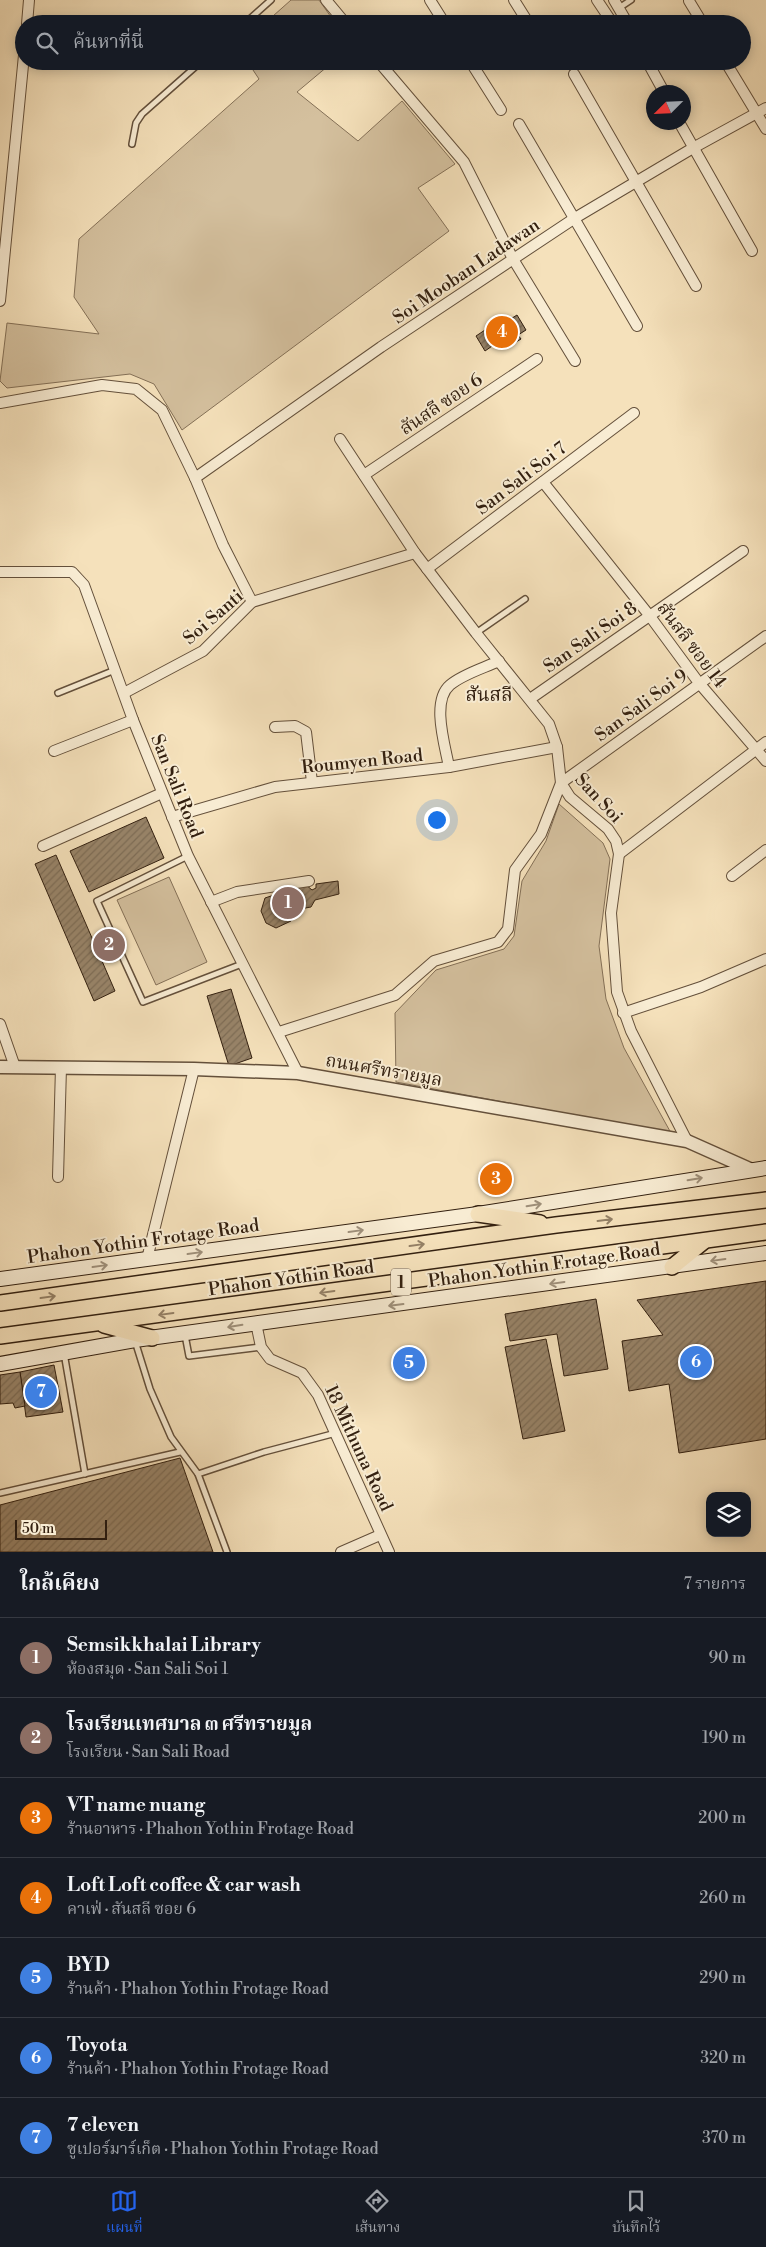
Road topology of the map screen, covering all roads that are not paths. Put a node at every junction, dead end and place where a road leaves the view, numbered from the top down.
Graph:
1 (29, 0) edge
2 (271, 0) edge
3 (326, 0) edge
4 (430, 0) edge
5 (514, 0) edge
6 (597, 0) edge
7 (631, 0) edge
8 (689, 1) edge
9 (617, 4) edge
10 (28, 15) edge
11 (254, 15) edge
12 (338, 15) edge
13 (439, 15) edge
14 (523, 15) edge
15 (607, 15) edge
16 (623, 15) edge
17 (698, 15) edge
18 (23, 70) edge
19 (192, 70) edge
20 (386, 70) edge
21 (476, 70) edge
22 (652, 70) edge
23 (732, 70) edge
24 (574, 74) dead end
25 (660, 85) edge
26 (501, 110) dead end
27 (761, 111) edge
28 (519, 124) dead end
29 (766, 129) edge
30 (683, 130) edge
31 (132, 144) dead end
32 (693, 148) junction
33 (636, 182) junction
34 (575, 218) junction
35 (752, 251) dead end
36 (513, 259) junction
37 (696, 286) dead end
38 (0, 301) edge
39 (637, 326) dead end
40 (537, 359) dead end
41 (575, 361) dead end
42 (0, 403) edge
43 (634, 413) dead end
44 (340, 439) dead end
45 (364, 475) junction
46 (195, 478) junction
47 (543, 482) junction
48 (743, 551) dead end
49 (415, 553) junction
50 (427, 569) junction
51 (0, 572) edge
52 (524, 599) dead end
53 (252, 602) junction
54 (649, 615) junction
55 (476, 633) junction
56 (766, 636) edge
57 (499, 661) junction
58 (115, 670) junction
59 (699, 683) junction
60 (58, 693) dead end
61 (124, 693) junction
62 (530, 699) junction
63 (133, 720) junction
64 (275, 727) dead end
65 (766, 742) edge
66 (557, 748) junction
67 (756, 749) junction
68 (54, 751) dead end
69 (766, 761) edge
70 (449, 767) junction
71 (312, 782) junction
72 (561, 783) junction
73 (162, 793) junction
74 (172, 817) junction
75 (43, 846) dead end
76 (766, 850) edge
77 (619, 854) junction
78 (188, 856) junction
79 (732, 876) dead end
80 (308, 881) dead end
81 (211, 902) junction
82 (766, 959) edge
83 (242, 964) junction
84 (623, 1013) junction
85 (0, 1024) edge
86 (278, 1032) junction
87 (0, 1067) edge
88 (15, 1067) junction
89 (61, 1068) junction
90 (194, 1069) junction
91 (298, 1073) junction
92 (687, 1142) junction
93 (759, 1169) edge
94 (58, 1177) dead end
95 (766, 1200) edge
96 (478, 1214) junction
97 (556, 1225) junction
98 (766, 1232) edge
99 (705, 1241) junction
100 (766, 1253) edge
101 (147, 1259) junction
102 (672, 1266) junction
103 (0, 1279) edge
104 (0, 1303) edge
105 (98, 1323) junction
106 (256, 1323) junction
107 (185, 1334) junction
108 (0, 1336) edge
109 (152, 1338) junction
110 (135, 1340) junction
111 (261, 1347) junction
112 (64, 1353) junction
113 (0, 1364) edge
114 (336, 1433) junction
115 (180, 1452) junction
116 (85, 1474) junction
117 (198, 1474) junction
118 (0, 1493) edge
119 (380, 1535) junction
120 (227, 1552) edge
121 (341, 1552) edge
122 (388, 1552) edge

1 - 10 street
2 - 11 lane
3 - 12 street
4 - 13 street
5 - 14 street
6 - 15 street
7 - 9 lane
8 - 17 street
9 - 16 street
18 - 38 street
19 - 31 lane
20 - 36 street
21 - 26 street
22 - 25 street
23 - 27 street
24 - 33 street
27 - 29 street
27 - 32 street, Soi Mooban Ladawan
28 - 34 street
30 - 32 street
32 - 33 street, Soi Mooban Ladawan
32 - 35 street
33 - 34 street, Soi Mooban Ladawan
33 - 37 street
34 - 36 street, Soi Mooban Ladawan
34 - 39 street
36 - 41 street
36 - 46 street, Soi Mooban Ladawan
40 - 45 street, สันสลี ซอย 6
42 - 46 street
43 - 47 street, San Sali Soi 7
44 - 45 street, San Soi
45 - 49 street, San Soi
46 - 53 street
47 - 50 street, San Sali Soi 7
47 - 54 street, สันสลี ซอย 14
48 - 54 street, San Sali Soi 8
49 - 50 street, San Soi
49 - 53 street, Soi Santi
50 - 55 street, San Soi
51 - 58 street, San Sali Road
52 - 55 lane
53 - 61 street, Soi Santi
54 - 59 street, สันสลี ซอย 14
54 - 62 street, San Sali Soi 8
55 - 57 street, San Soi
56 - 59 street, San Sali Soi 9
57 - 62 street, San Soi
57 - 70 street
58 - 60 lane
58 - 61 street, San Sali Road
59 - 67 street, สันสลี ซอย 14
59 - 72 street, San Sali Soi 9
61 - 63 street, San Sali Road
62 - 66 street, San Soi
63 - 68 street
63 - 73 street, San Sali Road
64 - 71 street
65 - 67 street
66 - 70 street, Roumyen Road
66 - 72 street, San Soi
67 - 69 street, สันสลี ซอย 14
67 - 77 street
70 - 71 street, Roumyen Road
71 - 74 street, Roumyen Road
72 - 77 street, San Soi
72 - 86 street
73 - 74 street, San Sali Road
73 - 75 street
74 - 78 street, San Sali Road
76 - 79 street
77 - 84 street
78 - 81 street, San Sali Road
78 - 83 lane
80 - 81 street
81 - 83 street, San Sali Road
82 - 84 street
83 - 86 street, San Sali Road
84 - 92 street
85 - 88 street
86 - 91 street, San Sali Road
87 - 88 street, ถนนศรีทรายมูล
88 - 89 street, ถนนศรีทรายมูล
89 - 90 street, ถนนศรีทรายมูล
89 - 94 street
90 - 91 street, ถนนศรีทรายมูล
90 - 101 street
91 - 92 street, ถนนศรีทรายมูล
92 - 93 street, ถนนศรีทรายมูล
96 -> 93 main road, Phahon Yothin Frotage Road
97 -> 95 main road, Phahon Yothin Road / 1
96 - 97 main road
101 -> 96 main road, Phahon Yothin Frotage Road
104 -> 97 main road, Phahon Yothin Road / 1
98 - 99 main road, Phahon Yothin Road / 1
99 - 102 main road
99 -> 105 main road, Phahon Yothin Road / 1
100 -> 102 main road, Phahon Yothin Frotage Road / 1
103 -> 101 main road, Phahon Yothin Frotage Road
102 -> 106 main road, Phahon Yothin Frotage Road / 1
105 - 108 main road, Phahon Yothin Road / 1
105 - 109 main road
106 -> 107 main road, Phahon Yothin Frotage Road / 1
106 - 111 street
107 - 109 main road, Phahon Yothin Frotage Road / 1
107 - 111 lane
109 - 110 main road, Phahon Yothin Frotage Road / 1
110 - 112 main road, Phahon Yothin Frotage Road / 1
110 - 115 lane
111 - 114 street, 18 Mithuna Road
112 - 113 main road, Phahon Yothin Frotage Road / 1
112 - 116 lane
114 - 117 lane
114 - 119 street, 18 Mithuna Road
115 - 116 lane
115 - 117 lane
116 - 118 lane
117 - 120 lane
119 - 121 street
119 - 122 street, 18 Mithuna Road

